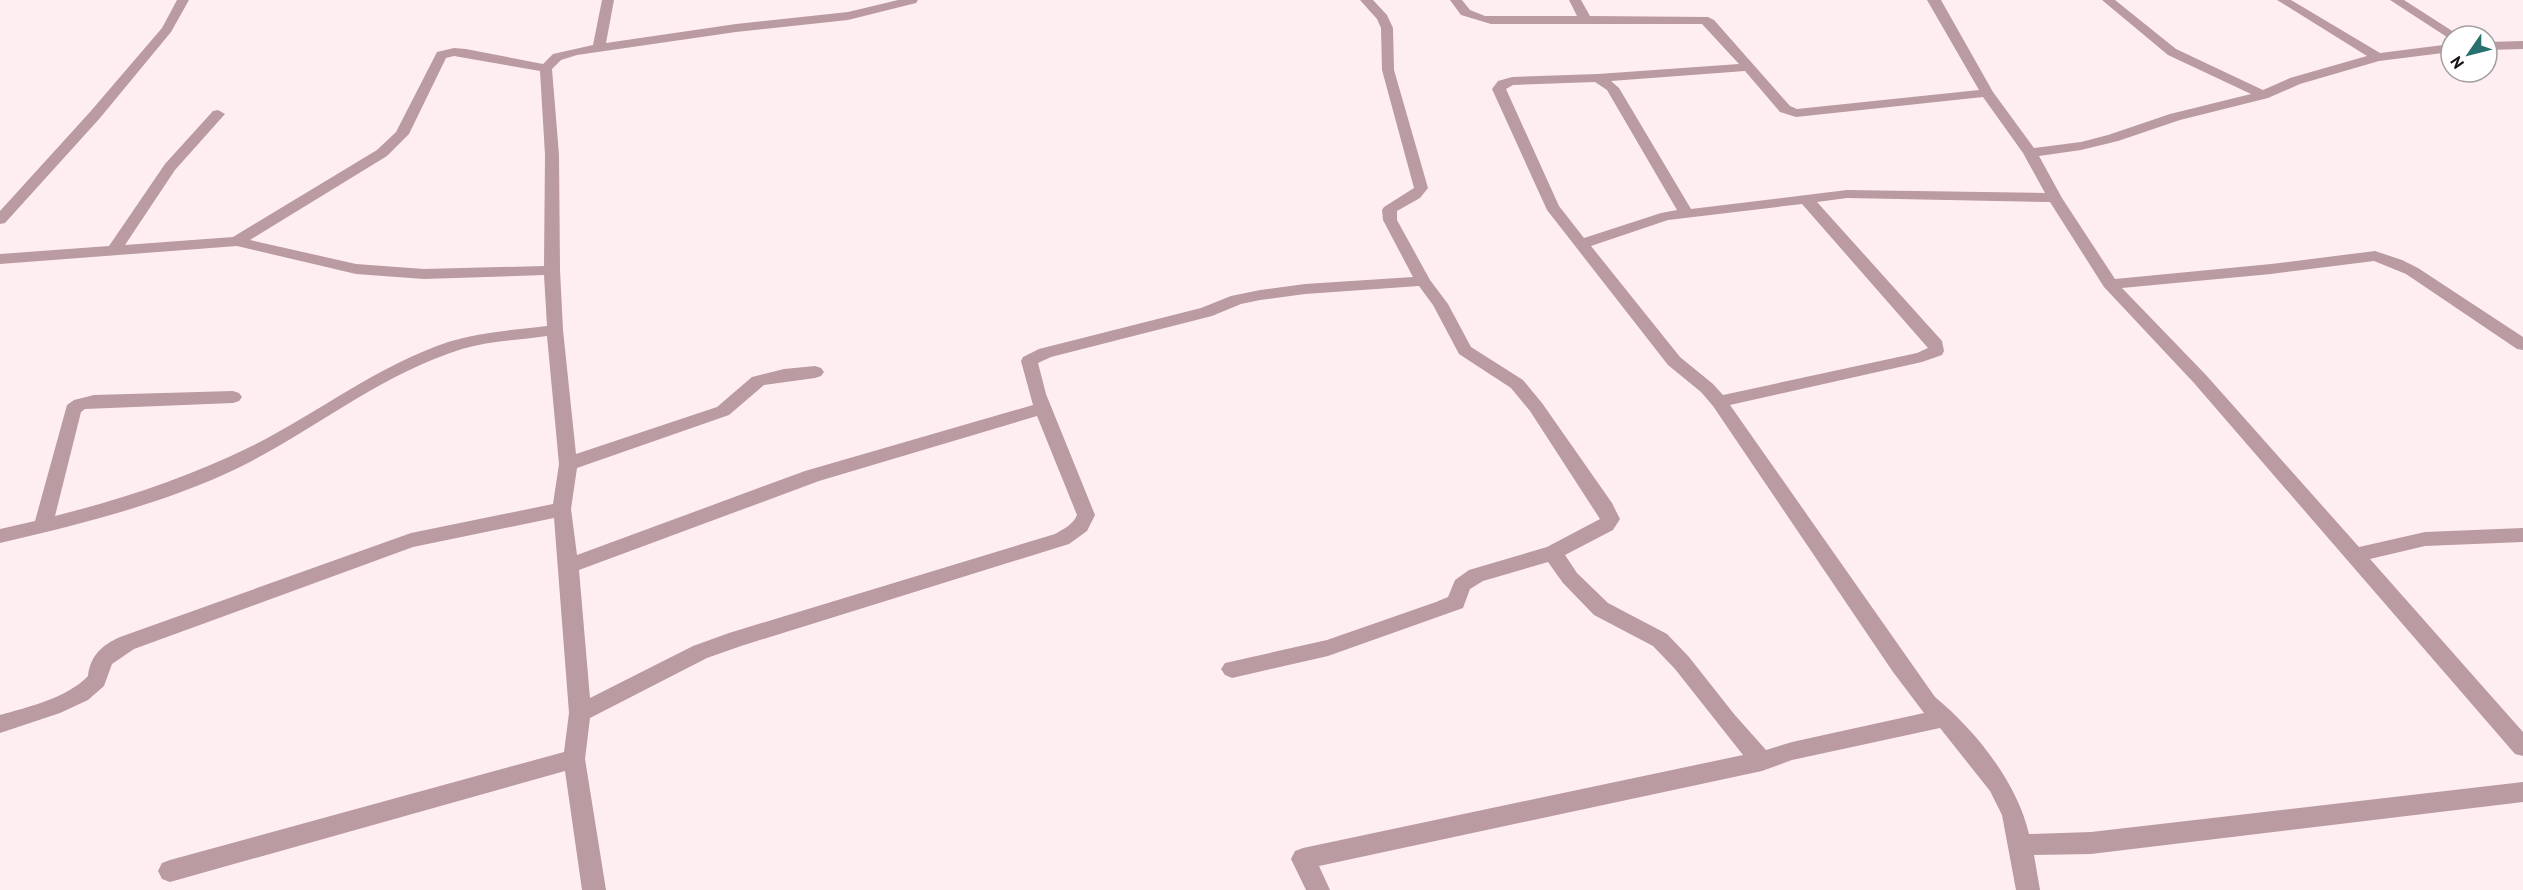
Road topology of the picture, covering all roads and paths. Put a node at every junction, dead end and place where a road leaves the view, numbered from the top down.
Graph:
1 (183, 0) edge
2 (608, 0) edge
3 (912, 0) edge
4 (1366, 0) edge
5 (1456, 0) edge
6 (1575, 0) edge
7 (1935, 0) edge
8 (2108, 0) edge
9 (2283, 0) edge
10 (2396, 0) edge
11 (1586, 21) junction
12 (2439, 27) edge
13 (2523, 45) edge
14 (2499, 46) edge
15 (599, 47) junction
16 (2439, 49) edge
17 (2378, 57) junction
18 (1748, 67) junction
19 (546, 68) junction
20 (1598, 78) junction
21 (1987, 93) junction
22 (2263, 95) junction
23 (218, 114) dead end
24 (2030, 153) junction
25 (2055, 198) junction
26 (1806, 199) junction
27 (1686, 213) junction
28 (0, 216) edge
29 (237, 241) junction
30 (1580, 244) junction
31 (113, 251) junction
32 (0, 259) edge
33 (552, 270) junction
34 (1423, 281) junction
35 (2110, 284) junction
36 (555, 330) junction
37 (2523, 345) edge
38 (815, 372) dead end
39 (233, 397) dead end
40 (1719, 402) junction
41 (1043, 408) junction
42 (568, 464) junction
43 (562, 509) junction
44 (43, 526) junction
45 (2523, 535) edge
46 (0, 536) edge
47 (1553, 553) junction
48 (2356, 555) junction
49 (569, 566) junction
50 (1232, 669) dead end
51 (580, 713) junction
52 (1945, 718) junction
53 (0, 724) edge
54 (2523, 747) edge
55 (574, 759) junction
56 (1762, 761) junction
57 (2523, 792) edge
58 (2020, 845) junction
59 (170, 871) dead end
60 (594, 890) edge
61 (1318, 890) edge
62 (2028, 890) edge

1 - 28 street
2 - 15 street
3 - 15 street
4 - 34 street
5 - 11 street
6 - 11 street
7 - 21 street
8 - 22 street
9 - 17 street
10 - 12 street
11 - 18 street
13 - 14 street
15 - 19 street
16 - 17 street
17 - 22 street
18 - 20 street
18 - 21 street
19 - 29 street
19 - 33 street
20 - 27 street
20 - 30 street
21 - 24 street
22 - 24 street
23 - 31 street
24 - 25 street
25 - 26 street
25 - 35 street
26 - 27 street
26 - 40 street
27 - 30 street
29 - 31 street
29 - 33 street
30 - 40 street
31 - 32 street
33 - 36 street
34 - 41 street
34 - 47 street
35 - 37 street
35 - 48 street
36 - 42 street
36 - 44 street
38 - 42 street
39 - 44 street
40 - 52 street
41 - 49 street
41 - 51 street
42 - 43 street
43 - 49 street
43 - 53 street
44 - 46 street
45 - 48 street
47 - 50 street
47 - 56 street
48 - 54 street
49 - 51 street
51 - 55 street
52 - 56 street
52 - 58 street
55 - 59 street
55 - 60 street
56 - 61 street
57 - 58 street
58 - 62 street

